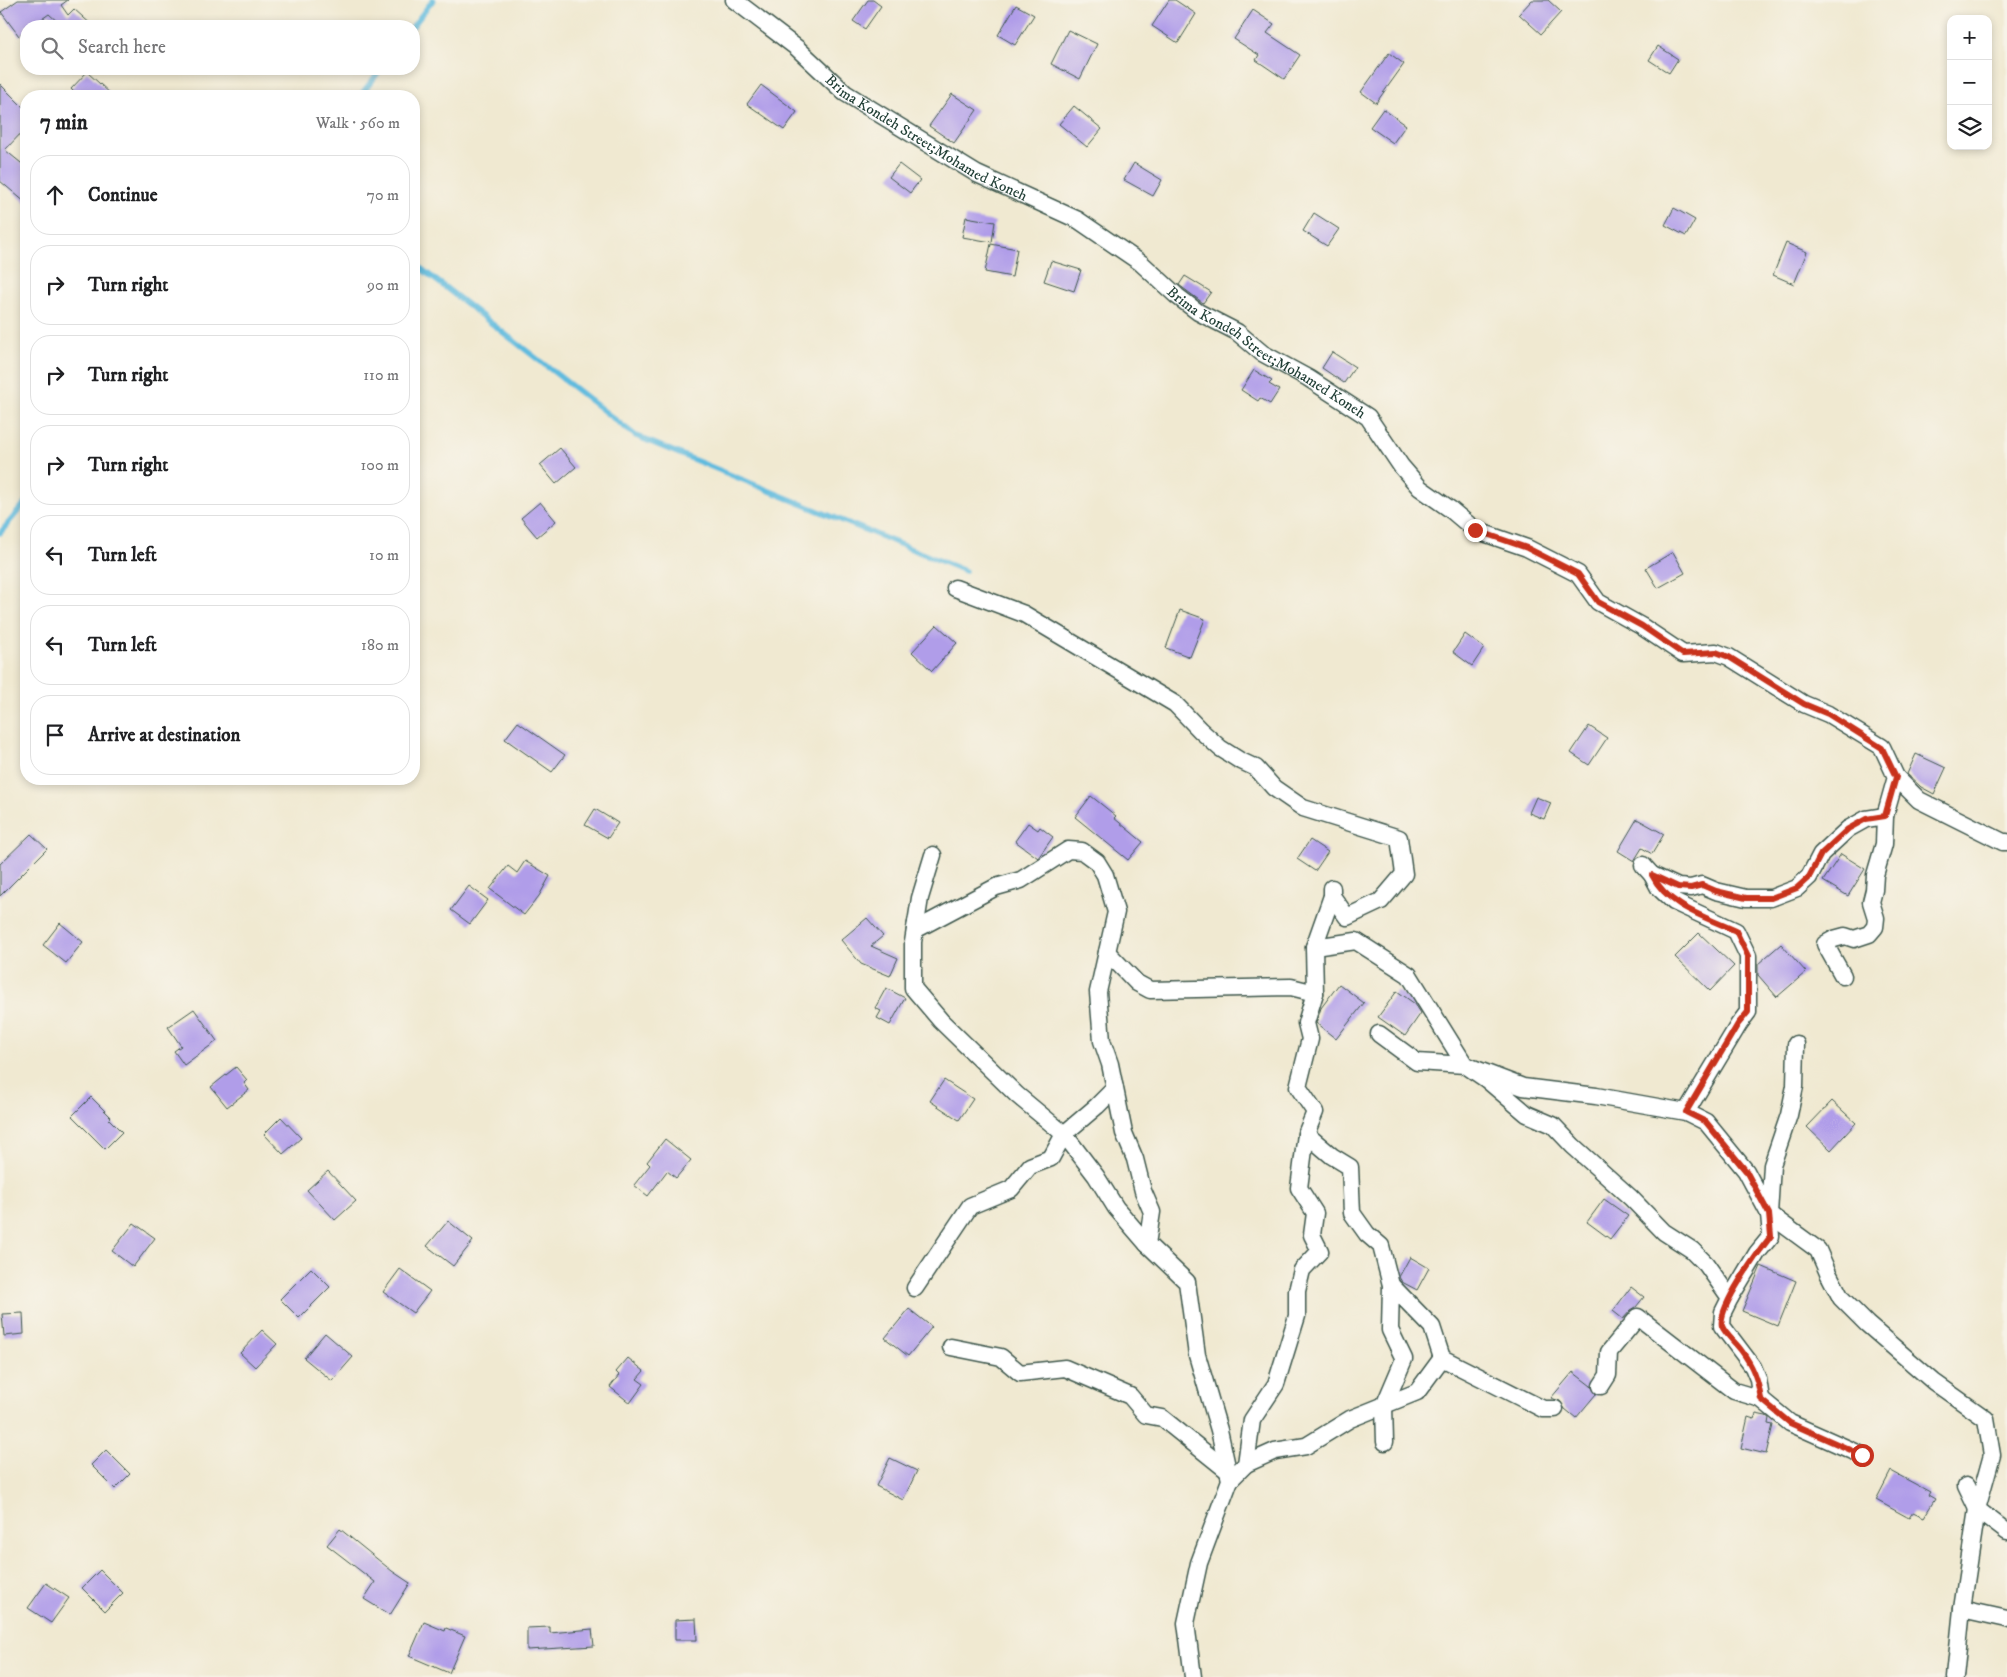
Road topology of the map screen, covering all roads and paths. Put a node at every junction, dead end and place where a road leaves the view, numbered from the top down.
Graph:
1 (734, 0) edge
2 (955, 588) dead end
3 (1896, 777) junction
4 (1885, 816) junction
5 (2007, 842) edge
6 (1346, 917) junction
7 (1356, 941) junction
8 (1314, 948) junction
9 (1107, 952) junction
10 (1843, 976) dead end
11 (1315, 993) junction
12 (1379, 1034) dead end
13 (1796, 1044) dead end
14 (1465, 1065) junction
15 (1115, 1088) junction
16 (1686, 1112) junction
17 (1064, 1134) junction
18 (1306, 1134) junction
19 (1769, 1214) junction
20 (1148, 1244) junction
21 (1391, 1285) junction
22 (915, 1288) dead end
23 (1730, 1298) junction
24 (951, 1347) dead end
25 (1442, 1358) junction
26 (1601, 1386) dead end
27 (1761, 1399) junction
28 (1384, 1406) junction
29 (1555, 1409) dead end
30 (1384, 1442) dead end
31 (1862, 1455) dead end
32 (1246, 1464) junction
33 (1229, 1475) junction
34 (1966, 1486) dead end
35 (1978, 1509) junction
36 (2007, 1532) edge
37 (1962, 1609) junction
38 (2007, 1619) edge
39 (1193, 1677) edge
40 (1955, 1677) edge

1 - 3 street, Brima Kondeh Street;Mohamed Koneh
2 - 6 street
3 - 4 street
3 - 5 street, Brima Kondeh Street;Mohamed Koneh
4 - 10 street
4 - 16 street
6 - 7 street
6 - 8 street
7 - 8 street
7 - 14 street
8 - 11 street
9 - 11 street
9 - 15 street
9 - 17 street
11 - 18 street
12 - 14 street
13 - 19 street
14 - 16 street
14 - 23 street
15 - 17 street
15 - 20 street
16 - 19 street
17 - 20 street
17 - 22 street
18 - 21 street
18 - 32 street
19 - 23 street
19 - 35 street
20 - 33 street
21 - 25 street
21 - 28 street
23 - 27 street
24 - 33 street
25 - 28 street
25 - 29 street
26 - 27 street
27 - 31 street
28 - 30 street
28 - 32 street
32 - 33 street
33 - 39 street
34 - 35 street
35 - 36 street
35 - 37 street
37 - 38 street
37 - 40 street

